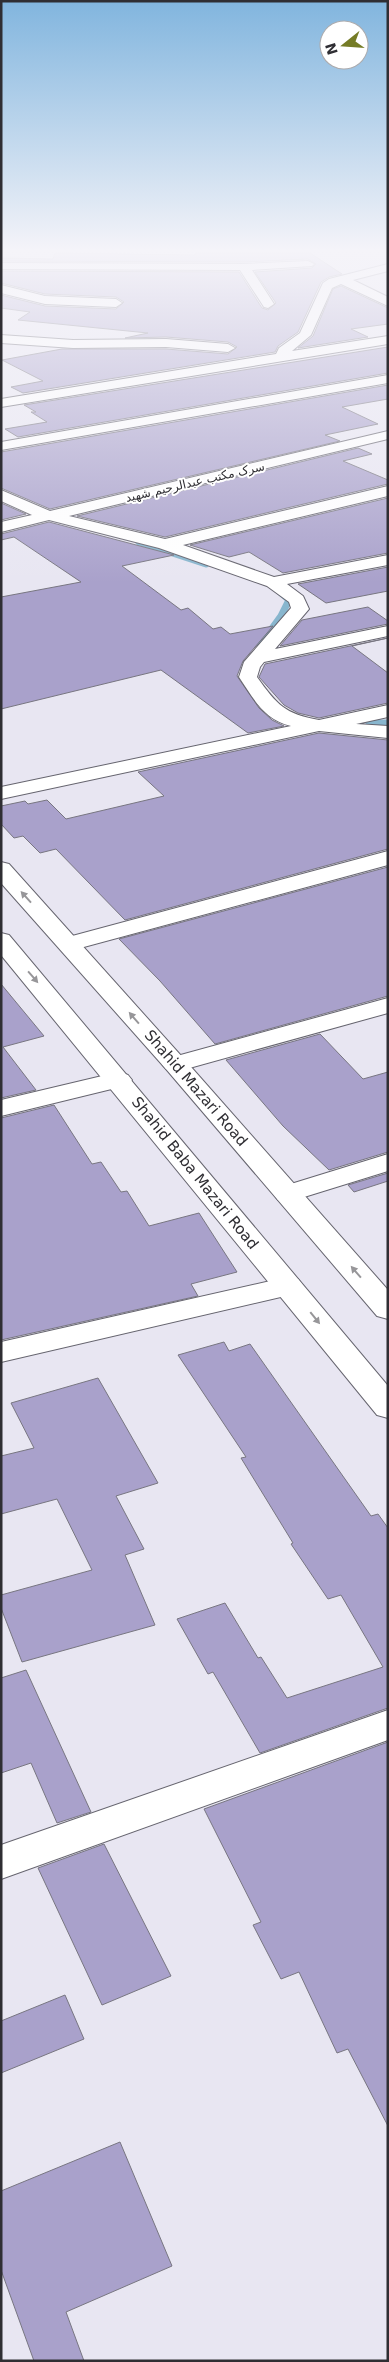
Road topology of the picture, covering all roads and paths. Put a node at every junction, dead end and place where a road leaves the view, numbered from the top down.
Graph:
1 (242, 363) edge
2 (388, 379) edge
3 (1, 403) edge
4 (388, 435) edge
5 (1, 446) edge
6 (388, 491) edge
7 (1, 495) edge
8 (46, 515) junction
9 (1, 527) edge
10 (165, 544) junction
11 (388, 560) edge
12 (274, 582) junction
13 (388, 630) edge
14 (258, 658) junction
15 (388, 711) edge
16 (323, 725) junction
17 (388, 732) edge
18 (1, 793) edge
19 (388, 858) edge
20 (1, 869) edge
21 (1, 940) edge
22 (69, 944) junction
23 (388, 1006) edge
24 (175, 1064) junction
25 (119, 1080) junction
26 (1, 1108) edge
27 (388, 1162) edge
28 (288, 1194) junction
29 (288, 1286) junction
30 (388, 1309) edge
31 (1, 1352) edge
32 (388, 1407) edge
33 (388, 1725) edge
34 (1, 1862) edge

1 - 3 street
2 - 5 street
4 - 8 street, سرک مکتب عبدالرحیم شهید
6 - 10 street
7 - 8 street
8 - 9 street, سرک مکتب عبدالرحیم شهید
8 - 10 street
10 - 12 street
11 - 12 street
12 - 14 street
13 - 14 street
14 - 16 street
15 - 16 street
16 - 17 street
16 - 18 street
19 - 22 street
22 -> 20 street, Shahid Mazari Road
21 -> 25 street, Shahid Baba Mazari Road
24 -> 22 street, Shahid Mazari Road
23 - 24 street
24 - 28 street, Shahid Mazari Road
25 - 26 street
25 - 29 street, Shahid Baba Mazari Road
27 - 28 street
30 -> 28 street, Shahid Mazari Road
29 - 31 street
29 -> 32 street, Shahid Baba Mazari Road
33 - 34 street

